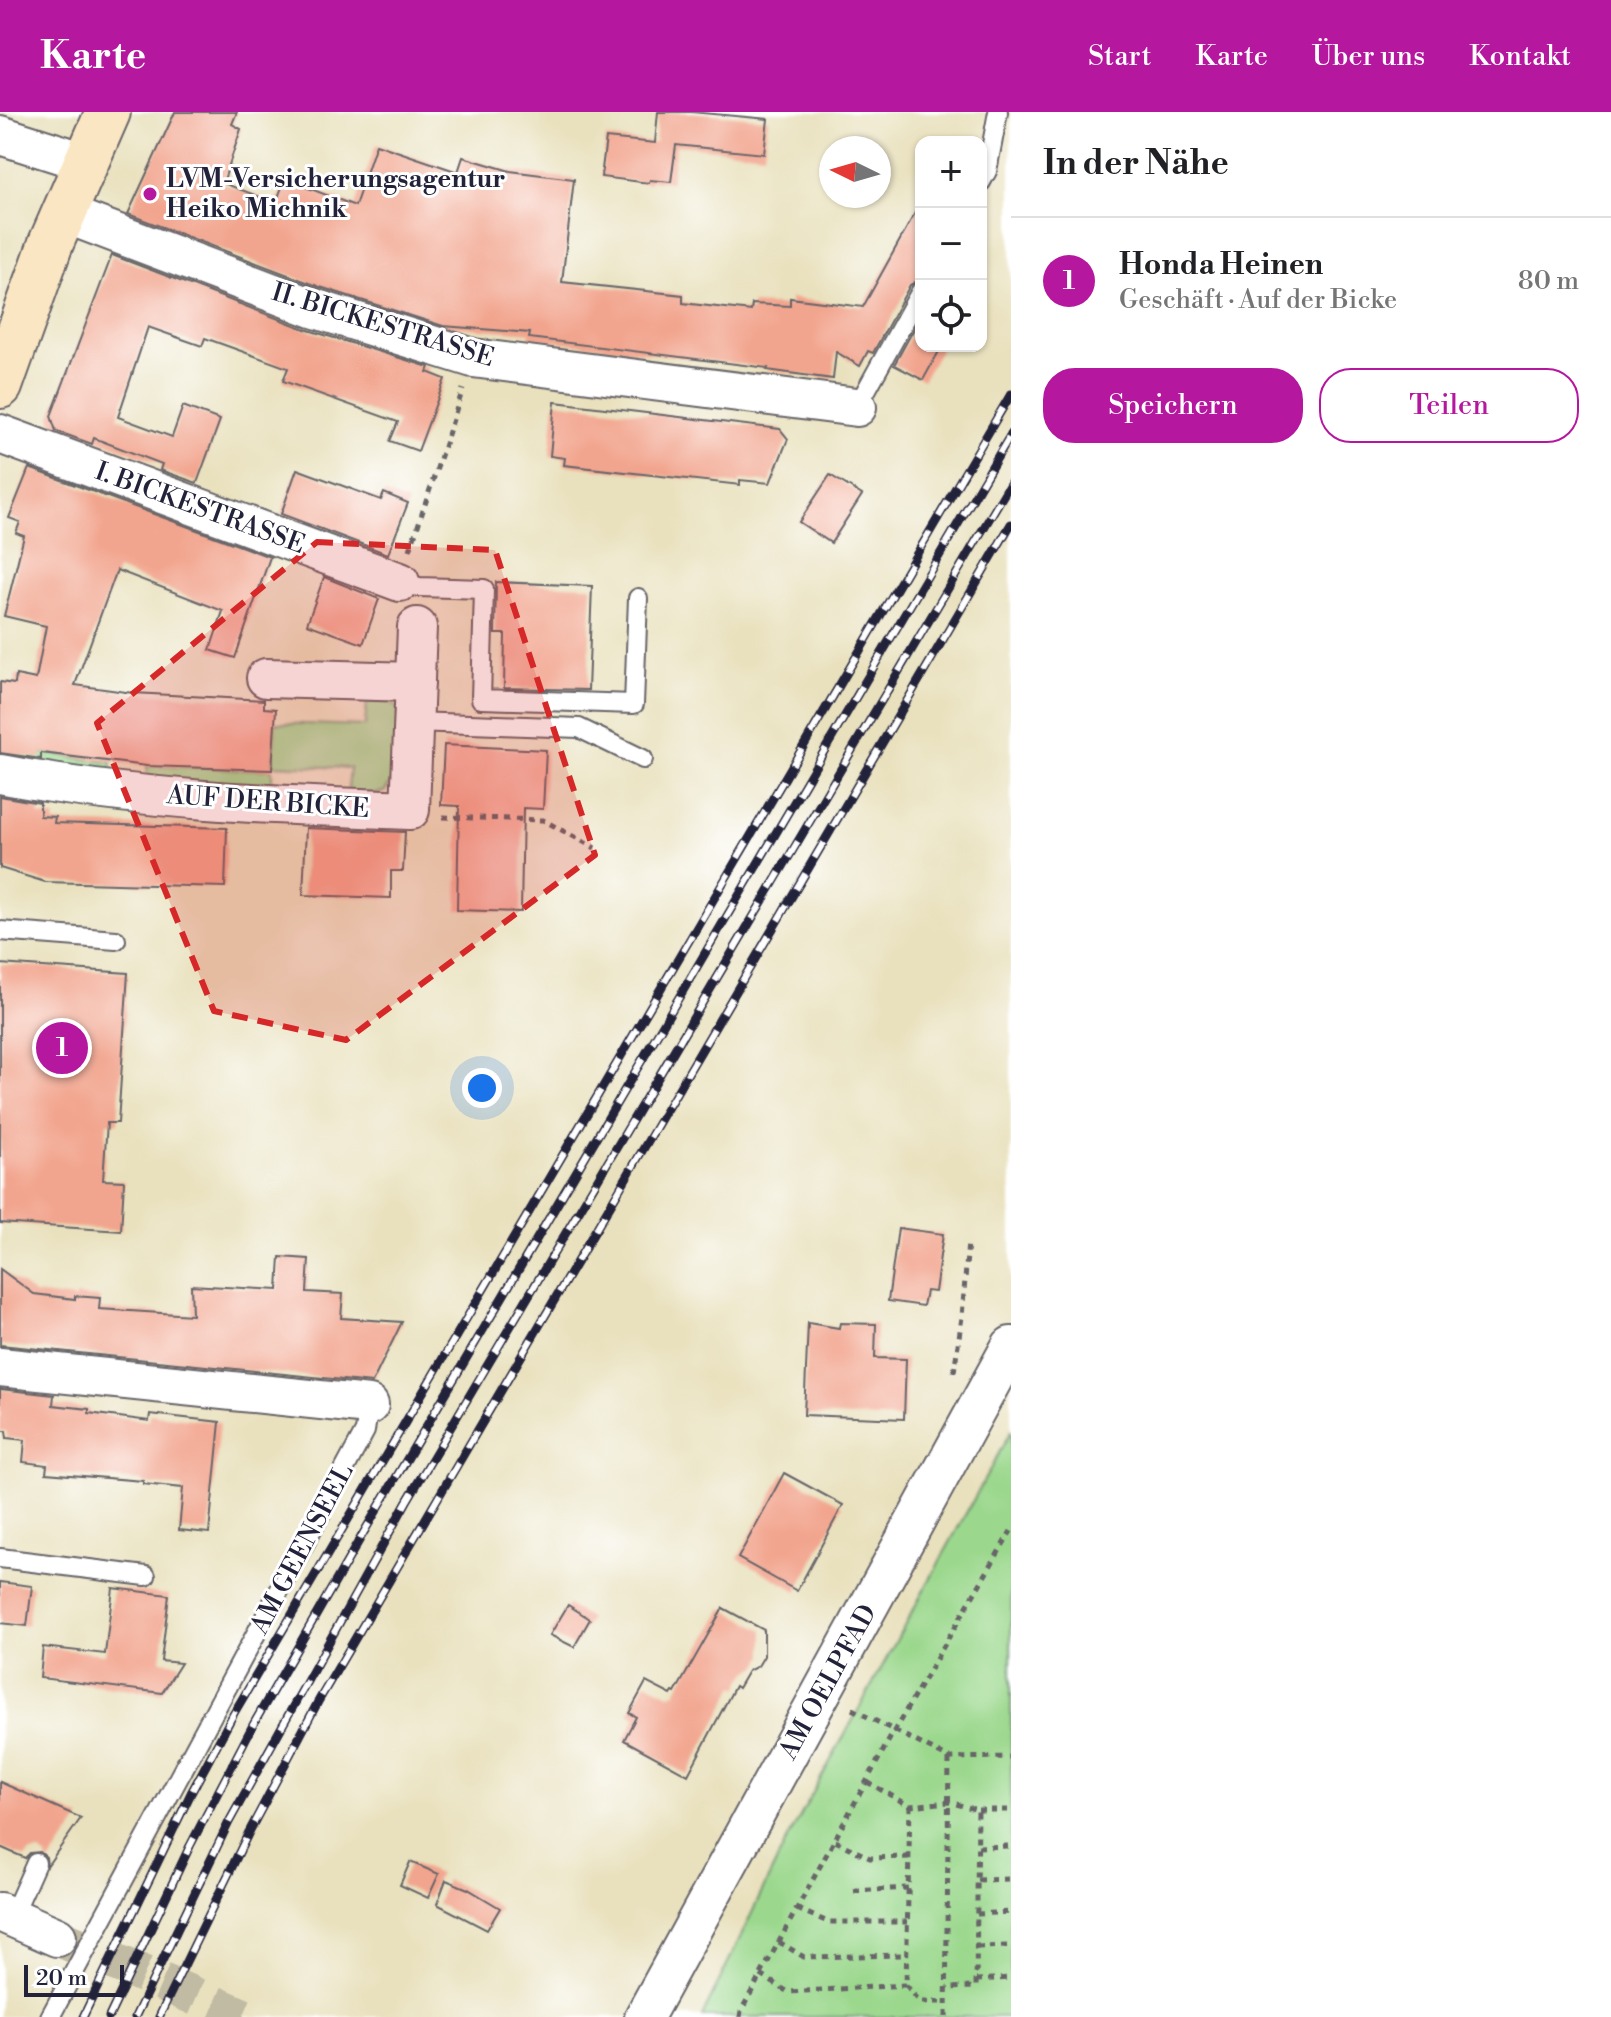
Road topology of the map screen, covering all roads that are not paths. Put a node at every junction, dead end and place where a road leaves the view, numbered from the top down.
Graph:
1 (108, 112) edge
2 (998, 112) edge
3 (0, 135) edge
4 (85, 162) junction
5 (987, 171) edge
6 (63, 213) junction
7 (915, 302) edge
8 (0, 386) edge
9 (857, 407) joint
10 (0, 434) edge
11 (400, 582) joint
12 (638, 598) dead end
13 (417, 627) dead end
14 (266, 678) dead end
15 (415, 682) junction
16 (413, 722) junction
17 (643, 759) dead end
18 (0, 774) edge
19 (0, 931) edge
20 (116, 940) dead end
21 (1011, 1346) edge
22 (0, 1367) edge
23 (369, 1405) joint
24 (0, 1558) edge
25 (146, 1576) dead end
26 (36, 1863) dead end
27 (6, 1914) edge
28 (57, 1937) tunnel mouth
29 (50, 2017) edge
30 (644, 2017) edge

1 - 4 main road
2 - 5 lane
3 - 4 street
4 - 6 main road
6 - 8 main road
6 - 9 street, II. BICKESTRASSE
7 - 9 lane
10 - 11 street, I. BICKESTRASSE
11 - 12 lane
13 - 15 street
14 - 15 street
15 - 16 street
16 - 17 lane
16 - 18 street, AUF DER BICKE
19 - 20 lane
21 - 30 street, AM OELPFAD
22 - 23 street, AM GEENSEEL
23 - 29 lane, AM GEENSEEL
24 - 25 lane
26 - 27 lane
27 - 28 street

